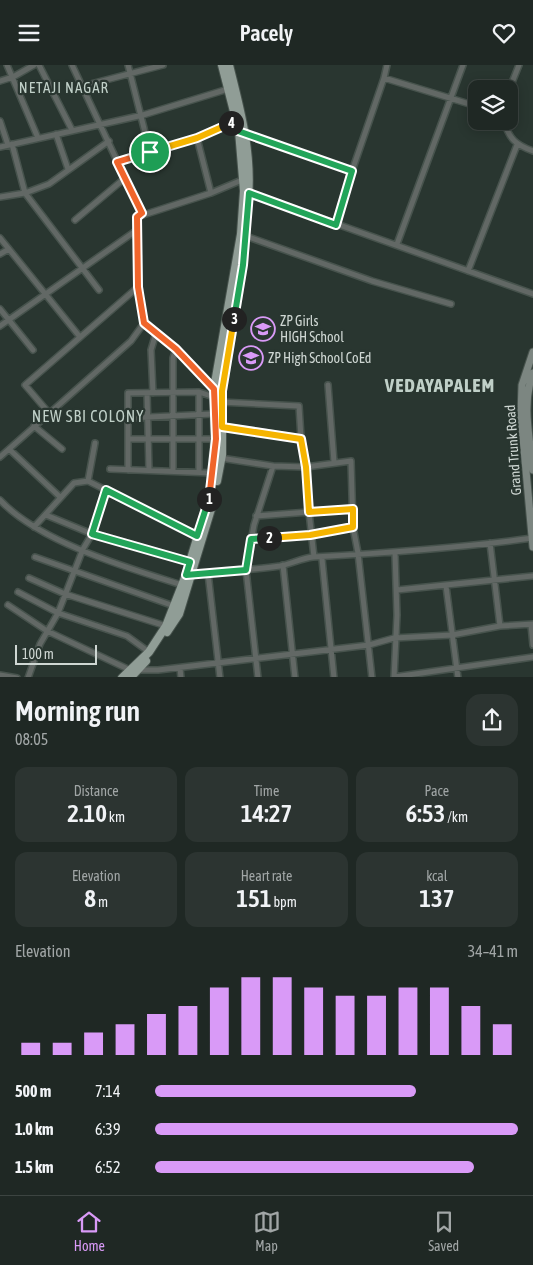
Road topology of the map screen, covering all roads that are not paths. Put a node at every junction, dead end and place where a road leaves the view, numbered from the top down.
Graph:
1 (7, 65) edge
2 (34, 65) edge
3 (39, 65) edge
4 (72, 65) edge
5 (128, 65) edge
6 (163, 65) edge
7 (222, 65) edge
8 (228, 65) edge
9 (387, 65) edge
10 (464, 65) edge
11 (520, 65) edge
12 (131, 75) junction
13 (13, 77) junction
14 (384, 79) junction
15 (513, 80) edge
16 (0, 81) edge
17 (83, 86) junction
18 (228, 89) junction
19 (451, 99) junction
20 (468, 104) edge
21 (143, 115) junction
22 (0, 121) edge
23 (236, 121) junction
24 (102, 124) junction
25 (72, 130) junction
26 (507, 130) edge
27 (242, 132) junction
28 (56, 133) junction
29 (38, 138) junction
30 (197, 138) junction
31 (109, 141) junction
32 (10, 144) junction
33 (517, 145) junction
34 (0, 147) edge
35 (533, 151) edge
36 (150, 152) junction
37 (117, 162) junction
38 (68, 169) junction
39 (352, 171) junction
40 (125, 178) junction
41 (242, 180) junction
42 (246, 192) junction
43 (25, 193) junction
44 (211, 193) junction
45 (0, 197) edge
46 (142, 213) junction
47 (75, 220) dead end
48 (336, 225) junction
49 (137, 230) junction
50 (243, 234) junction
51 (0, 238) edge
52 (396, 244) junction
53 (9, 249) junction
54 (0, 254) edge
55 (82, 269) junction
56 (468, 271) junction
57 (138, 287) junction
58 (99, 290) dead end
59 (533, 294) edge
60 (46, 295) junction
61 (450, 305) dead end
62 (0, 309) edge
63 (9, 320) junction
64 (144, 323) junction
65 (0, 326) edge
66 (156, 333) junction
67 (80, 337) junction
68 (176, 349) junction
69 (33, 350) dead end
70 (533, 352) edge
71 (533, 373) edge
72 (328, 385) dead end
73 (530, 386) edge
74 (199, 392) junction
75 (147, 393) junction
76 (154, 393) junction
77 (173, 393) junction
78 (216, 398) junction
79 (49, 413) junction
80 (213, 414) junction
81 (198, 415) junction
82 (128, 417) junction
83 (147, 417) junction
84 (173, 417) junction
85 (530, 425) edge
86 (218, 426) junction
87 (34, 427) junction
88 (128, 439) junction
89 (148, 439) junction
90 (173, 439) junction
91 (216, 439) junction
92 (301, 439) junction
93 (199, 440) junction
94 (95, 443) dead end
95 (8, 449) junction
96 (62, 449) dead end
97 (0, 457) edge
98 (218, 458) junction
99 (334, 462) junction
100 (531, 464) edge
101 (273, 466) junction
102 (306, 467) junction
103 (110, 469) dead end
104 (128, 470) junction
105 (149, 471) junction
106 (173, 471) junction
107 (199, 472) junction
108 (213, 473) junction
109 (88, 481) junction
110 (106, 490) junction
111 (59, 497) junction
112 (0, 500) edge
113 (353, 509) junction
114 (309, 512) junction
115 (46, 515) junction
116 (256, 516) junction
117 (34, 527) junction
118 (353, 527) junction
119 (92, 534) junction
120 (310, 535) junction
121 (197, 536) junction
122 (533, 538) edge
123 (251, 539) junction
124 (490, 543) junction
125 (533, 547) edge
126 (83, 549) junction
127 (358, 553) junction
128 (394, 553) junction
129 (34, 557) dead end
130 (314, 557) junction
131 (322, 559) junction
132 (190, 562) junction
133 (283, 565) junction
134 (246, 570) junction
135 (75, 572) junction
136 (208, 573) junction
137 (189, 575) junction
138 (533, 577) edge
139 (29, 578) dead end
140 (494, 580) junction
141 (182, 585) junction
142 (446, 586) junction
143 (397, 590) junction
144 (18, 592) dead end
145 (66, 594) junction
146 (8, 605) dead end
147 (174, 606) junction
148 (58, 613) junction
149 (532, 625) edge
150 (166, 626) junction
151 (500, 626) junction
152 (47, 631) junction
153 (452, 635) junction
154 (394, 638) junction
155 (369, 645) junction
156 (533, 645) edge
157 (331, 649) junction
158 (149, 651) junction
159 (292, 654) junction
160 (533, 657) edge
161 (256, 659) junction
162 (219, 663) junction
163 (180, 668) junction
164 (456, 668) junction
165 (158, 670) junction
166 (132, 673) edge
167 (3, 676) edge
168 (17, 677) edge
169 (28, 677) edge
170 (122, 677) edge
171 (159, 677) edge
172 (181, 677) edge
173 (220, 677) edge
174 (258, 677) edge
175 (295, 677) edge
176 (334, 677) edge
177 (372, 677) edge
178 (394, 677) edge
179 (458, 677) edge

1 - 13 street
2 - 13 street
3 - 25 street
4 - 17 street
5 - 12 street
6 - 12 street
7 - 18 main road
8 - 27 main road
9 - 14 street
10 - 19 street
11 - 15 street
12 - 17 street
12 - 21 street
13 - 16 street
13 - 29 street
14 - 19 street
14 - 39 street
17 - 24 street
18 - 21 street
18 - 23 main road
19 - 20 street
19 - 52 street
21 - 24 street
21 - 36 street
22 - 32 street
23 - 27 main road
23 - 30 street
24 - 25 street
24 - 31 street
25 - 28 street
26 - 33 street
27 - 39 street
27 - 41 main road
27 - 42 main road
28 - 29 street
28 - 38 street
29 - 32 street
30 - 36 street
30 - 44 street
31 - 37 street
31 - 38 street
32 - 34 street
32 - 43 street
33 - 35 street
33 - 56 street
36 - 37 street
37 - 40 street
38 - 43 street
39 - 48 street
40 - 46 street
40 - 47 street
41 - 42 main road
41 - 44 street
42 - 48 street
42 - 50 main road
43 - 45 street
43 - 55 street
44 - 46 street
46 - 49 street
48 - 52 street
49 - 55 street
49 - 57 street
50 - 61 street
50 - 78 main road
50 - 78 main road
51 - 53 street
52 - 56 street
53 - 54 street
53 - 60 street
55 - 58 street
55 - 60 street
56 - 59 street
57 - 64 street
57 - 67 street
60 - 63 street
60 - 67 street
62 - 63 street
63 - 65 street
63 - 69 street
64 - 66 street
64 - 79 street
66 - 68 street
66 - 76 street
67 - 79 street
68 - 77 street
68 - 78 street
70 - 100 main road, Grand Trunk Road
71 - 73 main road
72 - 99 street
73 - 85 main road
74 - 77 street
74 - 78 street
74 - 81 street
75 - 76 street
75 - 82 street
75 - 83 street
76 - 77 street
77 - 84 street
78 - 80 main road
78 - 86 main road
78 - 92 street
79 - 87 street
80 - 81 street
80 - 86 main road
81 - 84 street
81 - 93 street
82 - 83 street
82 - 88 street
83 - 84 street
83 - 89 street
84 - 90 street
85 - 100 main road
86 - 91 main road
86 - 92 street
86 - 98 main road
87 - 95 street
87 - 96 street
88 - 89 street
88 - 104 street
89 - 90 street
89 - 105 street
90 - 93 street
90 - 106 street
91 - 93 street
91 - 98 main road
92 - 102 street
93 - 107 street
94 - 109 street
95 - 97 street
95 - 111 street
98 - 101 street
98 - 108 main road
98 - 137 main road
99 - 102 street
99 - 113 street
100 - 122 main road, Grand Trunk Road
101 - 102 street
101 - 116 street
102 - 114 street
103 - 104 street
104 - 105 street
105 - 106 street
106 - 107 street
107 - 108 street
108 - 121 main road
109 - 110 street
109 - 111 street
110 - 119 street
110 - 121 street
111 - 115 street
112 - 117 street
113 - 114 street
113 - 118 street
114 - 116 street
114 - 120 street
115 - 117 street
115 - 119 street
116 - 123 street
117 - 126 street
118 - 120 street
118 - 127 street
119 - 126 street
119 - 132 street
120 - 123 street
120 - 130 street
121 - 132 main road
122 - 124 street
122 - 125 main road, Grand Trunk Road
123 - 134 street
124 - 128 street
124 - 140 street
126 - 135 street
126 - 141 street
127 - 128 street
127 - 131 street
127 - 155 street
128 - 143 street
129 - 135 street
130 - 131 street
130 - 133 street
131 - 157 street
132 - 137 main road
133 - 134 street
133 - 159 street
134 - 136 street
134 - 161 street
135 - 145 street
135 - 147 street
136 - 137 street
136 - 162 street
137 - 141 main road
137 - 166 main road
138 - 140 street
139 - 145 street
140 - 142 street
140 - 151 street
141 - 147 main road
142 - 143 street
142 - 153 street
143 - 154 street
144 - 148 street
145 - 148 street
145 - 150 street
146 - 152 street
147 - 150 main road
148 - 152 street
148 - 158 street
149 - 151 street
149 - 156 street
150 - 158 main road
151 - 153 street
152 - 166 street
152 - 169 street
153 - 154 street
153 - 164 street
154 - 155 street
154 - 178 street
155 - 157 street
155 - 177 street
157 - 159 street
157 - 176 street
158 - 166 main road
159 - 161 street
159 - 175 street
160 - 164 street
161 - 162 street
161 - 174 street
162 - 163 street
162 - 173 street
163 - 165 street
163 - 172 street
164 - 178 street
164 - 179 street
165 - 166 street
165 - 171 street
166 - 170 main road
167 - 168 street

